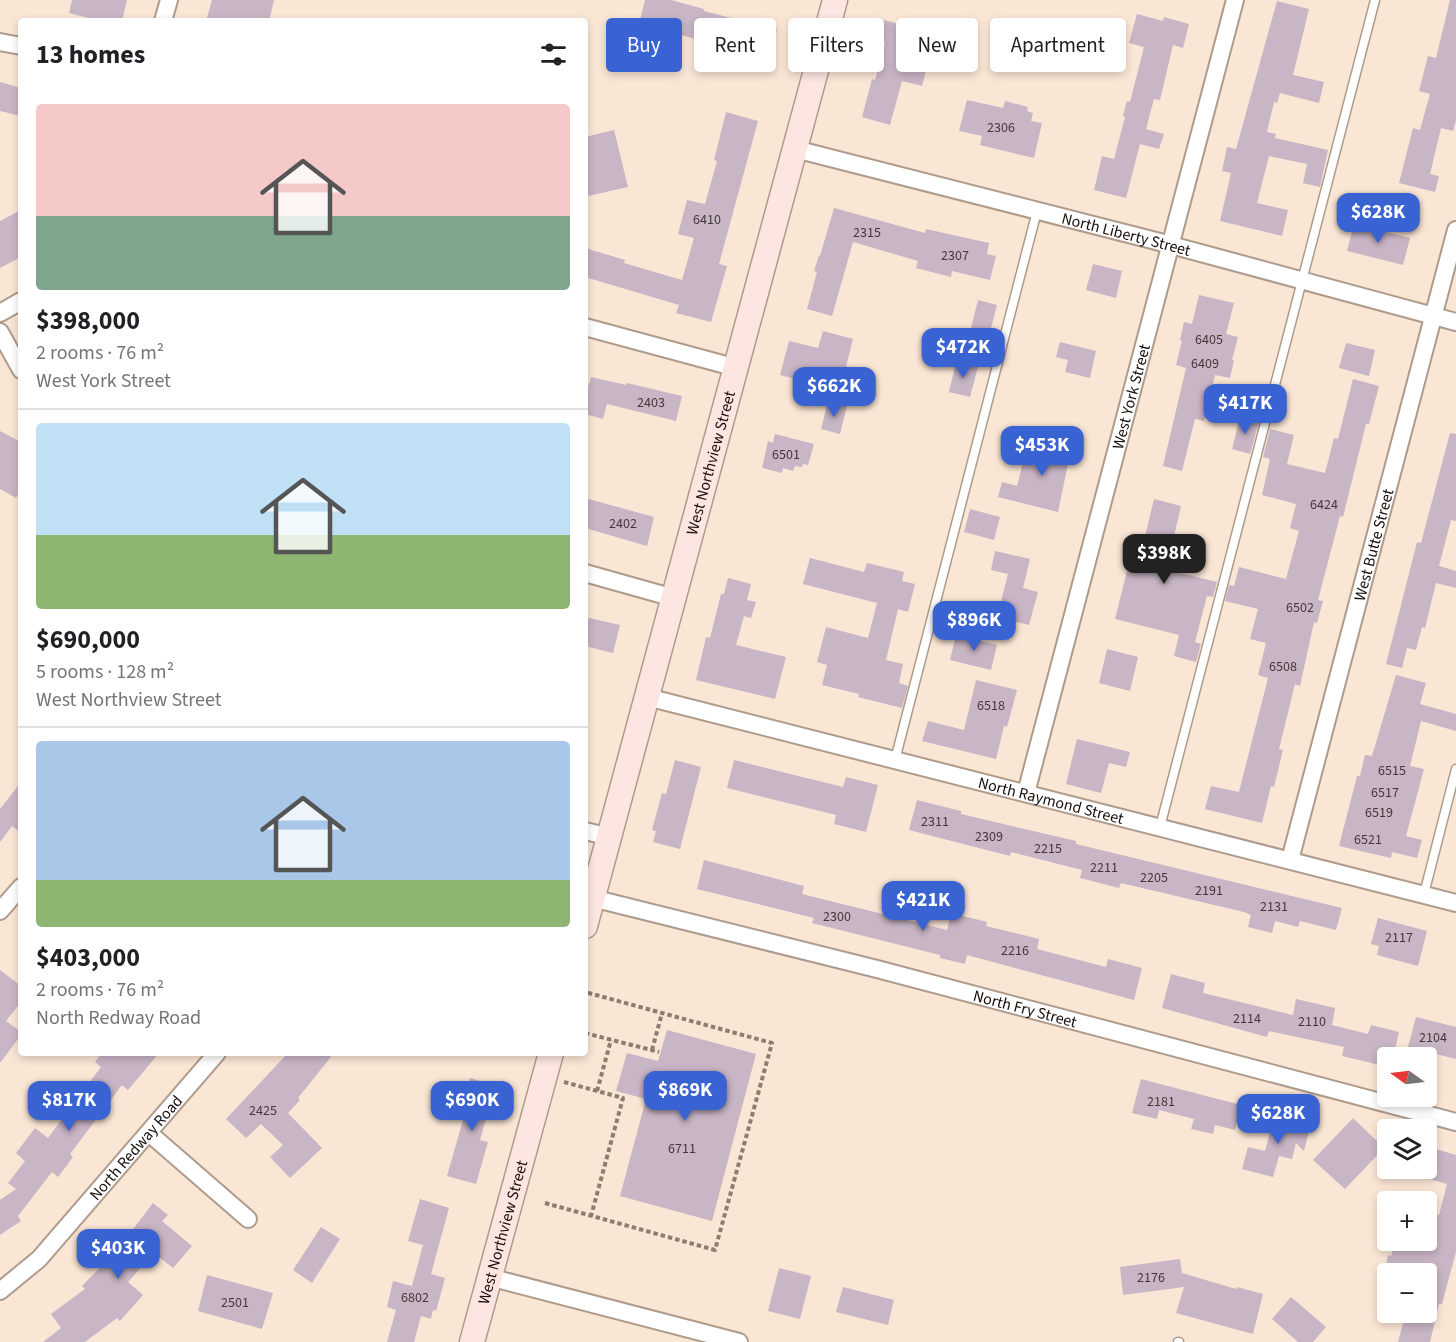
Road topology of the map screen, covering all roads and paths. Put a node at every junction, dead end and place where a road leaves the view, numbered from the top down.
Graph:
1 (169, 0) edge
2 (835, 0) edge
3 (1235, 0) edge
4 (1375, 0) edge
5 (165, 18) edge
6 (0, 42) edge
7 (18, 45) edge
8 (795, 149) junction
9 (1037, 211) junction
10 (1456, 230) edge
11 (1170, 245) junction
12 (1302, 280) junction
13 (18, 303) edge
14 (0, 313) edge
15 (1434, 316) junction
16 (1456, 322) edge
17 (588, 328) edge
18 (0, 332) edge
19 (18, 365) edge
20 (737, 368) junction
21 (588, 574) edge
22 (674, 598) junction
23 (646, 697) junction
24 (895, 760) junction
25 (1456, 769) edge
26 (1026, 793) junction
27 (1160, 827) junction
28 (588, 832) edge
29 (610, 837) junction
30 (1290, 861) junction
31 (18, 890) edge
32 (1424, 894) junction
33 (592, 898) junction
34 (1456, 903) edge
35 (0, 911) edge
36 (588, 914) edge
37 (588, 993) edge
38 (662, 1013) junction
39 (588, 1034) edge
40 (611, 1040) junction
41 (652, 1050) junction
42 (658, 1052) dead end
43 (215, 1056) edge
44 (550, 1056) edge
45 (561, 1081) dead end
46 (597, 1091) junction
47 (1456, 1122) edge
48 (149, 1132) junction
49 (545, 1203) dead end
50 (591, 1216) junction
51 (248, 1219) dead end
52 (489, 1278) junction
53 (0, 1291) edge
54 (728, 1341) edge
55 (472, 1342) edge

1 - 5 street
2 - 8 street, West Northview Street
3 - 11 street, West York Street
4 - 12 lane
6 - 7 street
8 - 9 street, North Liberty Street
8 - 20 street, West Northview Street
9 - 11 street, North Liberty Street
9 - 24 lane
10 - 15 street, West Butte Street
11 - 12 street, North Liberty Street
11 - 26 street, West York Street
12 - 15 street, North Liberty Street
12 - 27 lane
13 - 14 street
15 - 16 street, North Liberty Street
15 - 30 street, West Butte Street
17 - 20 street
18 - 19 street
20 - 22 street, West Northview Street
21 - 22 street
22 - 23 street, West Northview Street
23 - 24 street, North Raymond Street
23 - 29 street, West Northview Street
24 - 26 street, North Raymond Street
25 - 32 lane
26 - 27 street, North Raymond Street
27 - 30 street, North Raymond Street
28 - 29 street
29 - 33 street, West Northview Street
30 - 32 street, North Raymond Street
31 - 35 street
32 - 34 street, North Raymond Street
33 - 36 street, West Northview Street
33 - 47 street, North Fry Street
37 - 38 path
38 - 41 path
38 - 50 path
39 - 40 path
40 - 41 path
40 - 46 path
41 - 42 path
43 - 48 street, North Redway Road
44 - 52 street, West Northview Street
45 - 46 path
46 - 50 path
48 - 51 street
48 - 53 street, North Redway Road
49 - 50 path
52 - 54 street
52 - 55 street, West Northview Street

